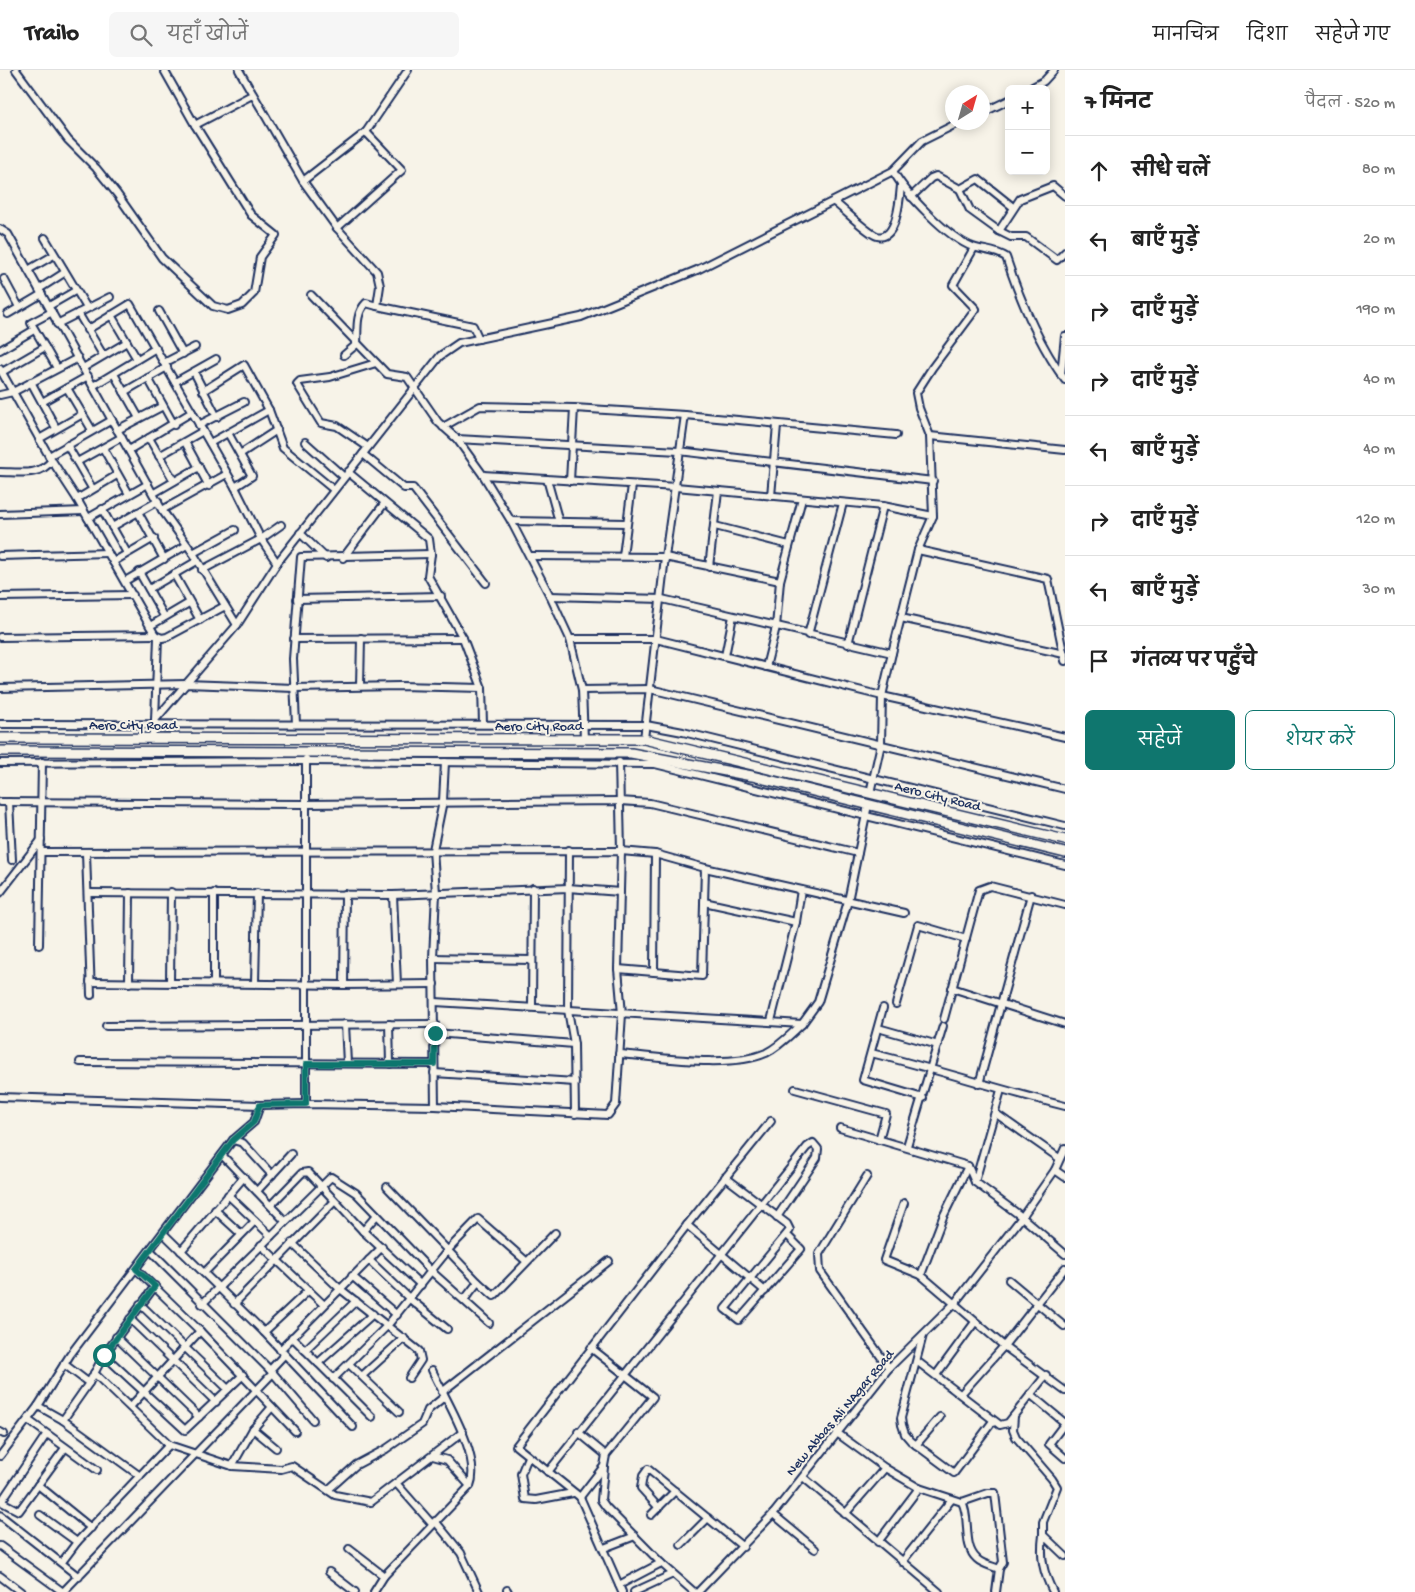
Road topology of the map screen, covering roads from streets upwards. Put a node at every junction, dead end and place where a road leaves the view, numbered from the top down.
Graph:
1 (16, 70) edge
2 (164, 70) edge
3 (239, 70) edge
4 (408, 70) edge
5 (1054, 70) edge
6 (1037, 85) edge
7 (252, 95) junction
8 (1005, 102) edge
9 (990, 109) edge
10 (195, 125) junction
11 (945, 130) edge
12 (366, 132) junction
13 (893, 171) junction
14 (304, 181) junction
15 (901, 185) junction
16 (960, 189) junction
17 (1065, 196) edge
18 (911, 197) junction
19 (834, 202) junction
20 (1013, 207) junction
21 (338, 228) junction
22 (0, 229) edge
23 (999, 231) junction
24 (45, 238) dead end
25 (974, 248) junction
26 (1065, 252) edge
27 (54, 254) junction
28 (28, 270) junction
29 (64, 273) junction
30 (4, 280) dead end
31 (40, 291) junction
32 (75, 291) junction
33 (311, 295) dead end
34 (110, 297) dead end
35 (19, 306) junction
36 (377, 306) junction
37 (87, 308) junction
38 (50, 309) junction
39 (159, 312) dead end
40 (78, 313) junction
41 (8, 314) dead end
42 (111, 315) junction
43 (57, 324) junction
44 (34, 330) junction
45 (87, 330) junction
46 (1065, 336) edge
47 (479, 339) junction
48 (127, 342) junction
49 (357, 344) junction
50 (45, 347) junction
51 (195, 347) dead end
52 (156, 348) junction
53 (0, 350) edge
54 (183, 354) junction
55 (344, 354) dead end
56 (103, 355) junction
57 (78, 358) junction
58 (137, 359) junction
59 (216, 359) dead end
60 (376, 363) junction
61 (165, 365) junction
62 (58, 368) junction
63 (83, 368) junction
64 (1, 370) edge
65 (194, 372) junction
66 (114, 374) junction
67 (88, 376) junction
68 (148, 378) junction
69 (1063, 378) edge
70 (31, 382) junction
71 (175, 382) junction
72 (93, 386) junction
73 (414, 386) junction
74 (67, 388) junction
75 (203, 391) junction
76 (13, 392) junction
77 (124, 392) junction
78 (0, 395) edge
79 (42, 402) junction
80 (244, 402) dead end
81 (163, 406) junction
82 (574, 408) junction
83 (270, 410) junction
84 (192, 412) junction
85 (81, 415) junction
86 (217, 416) junction
87 (685, 416) junction
88 (138, 418) junction
89 (112, 420) junction
90 (174, 425) junction
91 (776, 425) junction
92 (443, 427) junction
93 (56, 428) junction
94 (201, 428) junction
95 (92, 430) junction
96 (118, 430) junction
97 (277, 430) junction
98 (228, 433) junction
99 (896, 434) dead end
100 (930, 436) junction
101 (122, 437) junction
102 (149, 438) junction
103 (39, 439) junction
104 (457, 439) junction
105 (185, 442) junction
106 (305, 442) dead end
107 (210, 443) junction
108 (67, 445) junction
109 (368, 446) junction
110 (572, 446) junction
111 (103, 448) junction
112 (129, 450) junction
113 (1065, 450) edge
114 (679, 451) junction
115 (240, 454) junction
116 (362, 454) junction
117 (160, 456) junction
118 (50, 458) junction
119 (77, 462) junction
120 (774, 462) junction
121 (199, 467) junction
122 (0, 472) edge
123 (227, 474) junction
124 (118, 475) junction
125 (346, 475) junction
126 (483, 475) junction
127 (547, 479) junction
128 (174, 481) junction
129 (570, 481) junction
130 (933, 481) junction
131 (148, 484) junction
132 (632, 485) junction
133 (209, 486) junction
134 (235, 486) junction
135 (676, 487) junction
136 (92, 488) junction
137 (334, 490) junction
138 (718, 491) junction
139 (154, 493) junction
140 (129, 494) junction
141 (771, 496) junction
142 (77, 499) junction
143 (802, 499) junction
144 (158, 501) junction
145 (843, 503) junction
146 (384, 504) junction
147 (883, 506) junction
148 (102, 509) junction
149 (162, 510) junction
150 (84, 511) junction
151 (138, 512) junction
152 (0, 514) edge
153 (933, 516) junction
154 (88, 518) junction
155 (512, 521) junction
156 (559, 522) junction
157 (626, 523) junction
158 (281, 526) dead end
159 (714, 526) junction
160 (112, 527) junction
161 (235, 530) dead end
162 (300, 533) junction
163 (154, 538) junction
164 (261, 539) junction
165 (187, 545) junction
166 (789, 545) junction
167 (918, 550) junction
168 (108, 553) junction
169 (127, 553) junction
170 (193, 553) junction
171 (432, 554) junction
172 (0, 556) edge
173 (530, 556) junction
174 (623, 556) junction
175 (665, 556) junction
176 (326, 558) junction
177 (343, 558) junction
178 (164, 559) junction
179 (197, 561) junction
180 (114, 562) junction
181 (277, 563) junction
182 (709, 567) junction
183 (202, 570) junction
184 (139, 572) junction
185 (174, 574) junction
186 (124, 581) junction
187 (780, 581) junction
188 (486, 583) dead end
189 (149, 588) junction
190 (133, 595) junction
191 (0, 596) edge
192 (441, 596) junction
193 (550, 596) junction
194 (297, 599) junction
195 (662, 599) junction
196 (189, 603) junction
197 (225, 606) junction
198 (164, 616) junction
199 (733, 616) junction
200 (901, 618) junction
201 (200, 620) junction
202 (237, 625) junction
203 (150, 626) junction
204 (776, 628) junction
205 (808, 635) junction
206 (156, 636) junction
207 (0, 638) edge
208 (294, 638) junction
209 (361, 638) junction
210 (463, 638) junction
211 (570, 639) junction
212 (656, 639) junction
213 (848, 644) junction
214 (892, 653) junction
215 (725, 656) junction
216 (1064, 657) edge
217 (766, 667) junction
218 (186, 684) junction
219 (155, 685) junction
220 (360, 686) junction
221 (0, 688) edge
222 (294, 688) junction
223 (482, 688) junction
224 (650, 689) junction
225 (582, 690) junction
226 (882, 696) junction
227 (154, 721) junction
228 (0, 724) edge
229 (296, 724) junction
230 (482, 724) junction
231 (584, 724) junction
232 (646, 725) junction
233 (152, 737) junction
234 (1065, 737) edge
235 (0, 738) edge
236 (447, 738) junction
237 (584, 739) junction
238 (644, 739) junction
239 (881, 744) junction
240 (308, 750) junction
241 (0, 751) edge
242 (445, 751) junction
243 (306, 761) junction
244 (42, 762) junction
245 (444, 762) junction
246 (620, 762) junction
247 (0, 763) edge
248 (873, 778) junction
249 (1065, 789) edge
250 (870, 793) junction
251 (443, 801) junction
252 (620, 801) junction
253 (0, 802) edge
254 (9, 802) junction
255 (42, 802) junction
256 (305, 804) junction
257 (868, 805) junction
258 (866, 815) junction
259 (1065, 826) edge
260 (41, 840) junction
261 (1065, 840) edge
262 (306, 850) junction
263 (434, 850) junction
264 (569, 850) junction
265 (621, 851) junction
266 (41, 852) junction
267 (86, 853) junction
268 (858, 853) junction
269 (1065, 853) edge
270 (655, 854) junction
271 (12, 860) dead end
272 (1065, 866) edge
273 (705, 868) junction
274 (532, 888) junction
275 (568, 888) junction
276 (801, 890) junction
277 (171, 892) junction
278 (620, 892) junction
279 (0, 893) edge
280 (88, 893) junction
281 (130, 893) junction
282 (257, 893) junction
283 (436, 893) junction
284 (214, 894) junction
285 (306, 894) junction
286 (345, 894) junction
287 (393, 895) junction
288 (1031, 895) junction
289 (848, 901) junction
290 (704, 902) junction
291 (1065, 905) edge
292 (904, 913) dead end
293 (796, 922) junction
294 (966, 939) junction
295 (39, 945) dead end
296 (433, 958) junction
297 (532, 960) junction
298 (618, 969) junction
299 (654, 972) junction
300 (90, 982) junction
301 (170, 982) junction
302 (214, 982) junction
303 (129, 983) junction
304 (255, 983) junction
305 (306, 984) junction
306 (397, 984) junction
307 (434, 984) junction
308 (344, 985) junction
309 (952, 988) junction
310 (91, 995) dead end
311 (435, 1002) junction
312 (1000, 1003) junction
313 (896, 1004) dead end
314 (532, 1006) junction
315 (883, 1008) dead end
316 (568, 1010) junction
317 (622, 1014) junction
318 (770, 1021) junction
319 (345, 1024) junction
320 (390, 1024) junction
321 (435, 1024) junction
322 (802, 1024) junction
323 (1065, 1024) edge
324 (306, 1025) junction
325 (106, 1026) dead end
326 (878, 1028) junction
327 (435, 1033) junction
328 (574, 1044) junction
329 (938, 1045) junction
330 (871, 1053) junction
331 (619, 1054) junction
332 (80, 1062) dead end
333 (306, 1064) junction
334 (347, 1064) junction
335 (390, 1064) junction
336 (434, 1064) junction
337 (931, 1068) junction
338 (434, 1073) junction
339 (575, 1082) junction
340 (979, 1084) junction
341 (795, 1089) dead end
342 (1001, 1090) junction
343 (0, 1097) edge
344 (923, 1098) junction
345 (306, 1104) junction
346 (260, 1105) junction
347 (435, 1106) junction
348 (1065, 1106) edge
349 (995, 1113) junction
350 (575, 1114) junction
351 (771, 1121) dead end
352 (840, 1128) dead end
353 (233, 1140) junction
354 (879, 1140) junction
355 (907, 1146) junction
356 (1065, 1148) edge
357 (291, 1154) dead end
358 (222, 1155) junction
359 (1059, 1158) junction
360 (968, 1166) junction
361 (1055, 1170) junction
362 (272, 1175) junction
363 (867, 1176) dead end
364 (244, 1177) junction
365 (726, 1177) junction
366 (1065, 1177) edge
367 (975, 1182) junction
368 (320, 1186) junction
369 (387, 1187) dead end
370 (257, 1191) junction
371 (228, 1195) junction
372 (334, 1202) junction
373 (904, 1203) dead end
374 (760, 1204) junction
375 (270, 1205) junction
376 (215, 1210) junction
377 (377, 1215) junction
378 (777, 1217) junction
379 (1022, 1217) junction
380 (255, 1221) junction
381 (286, 1221) junction
382 (687, 1225) junction
383 (363, 1231) junction
384 (556, 1233) dead end
385 (164, 1234) junction
386 (241, 1234) junction
387 (787, 1235) junction
388 (271, 1236) junction
389 (292, 1243) junction
390 (261, 1245) junction
391 (382, 1247) junction
392 (448, 1250) junction
393 (150, 1251) junction
394 (181, 1251) junction
395 (722, 1253) junction
396 (1065, 1254) edge
397 (277, 1260) junction
398 (369, 1260) junction
399 (526, 1261) junction
400 (609, 1262) dead end
401 (1065, 1268) edge
402 (136, 1269) junction
403 (431, 1271) junction
404 (204, 1273) junction
405 (920, 1275) junction
406 (352, 1276) junction
407 (750, 1279) junction
408 (1009, 1280) dead end
409 (478, 1282) junction
410 (421, 1285) junction
411 (155, 1286) junction
412 (218, 1288) junction
413 (339, 1288) junction
414 (309, 1290) junction
415 (764, 1291) junction
416 (411, 1300) junction
417 (464, 1300) junction
418 (356, 1301) junction
419 (140, 1304) junction
420 (202, 1304) junction
421 (234, 1304) junction
422 (323, 1304) junction
423 (954, 1304) junction
424 (1038, 1304) junction
425 (373, 1314) junction
426 (396, 1315) junction
427 (130, 1319) junction
428 (975, 1322) junction
429 (489, 1323) dead end
430 (387, 1326) junction
431 (1064, 1326) dead end
432 (447, 1329) dead end
433 (200, 1331) junction
434 (264, 1332) junction
435 (923, 1335) junction
436 (116, 1337) junction
437 (292, 1337) junction
438 (404, 1338) junction
439 (1004, 1346) junction
440 (185, 1347) junction
441 (591, 1348) junction
442 (305, 1350) junction
443 (282, 1352) junction
444 (104, 1355) junction
445 (172, 1360) junction
446 (918, 1362) junction
447 (318, 1363) junction
448 (64, 1364) junction
449 (349, 1364) junction
450 (889, 1368) junction
451 (432, 1370) dead end
452 (271, 1372) junction
453 (94, 1373) junction
454 (624, 1374) junction
455 (243, 1375) junction
456 (936, 1375) junction
457 (1046, 1375) junction
458 (362, 1376) junction
459 (157, 1377) junction
460 (409, 1378) dead end
461 (333, 1379) junction
462 (89, 1383) junction
463 (1064, 1387) edge
464 (228, 1389) junction
465 (256, 1390) junction
466 (144, 1392) junction
467 (961, 1394) junction
468 (1030, 1394) junction
469 (443, 1395) junction
470 (216, 1402) junction
471 (38, 1406) junction
472 (130, 1406) junction
473 (272, 1407) junction
474 (399, 1412) dead end
475 (1014, 1416) junction
476 (198, 1417) junction
477 (372, 1417) dead end
478 (940, 1417) dead end
479 (28, 1420) junction
480 (63, 1420) junction
481 (313, 1420) dead end
482 (993, 1421) junction
483 (1065, 1423) edge
484 (353, 1427) dead end
485 (254, 1429) junction
486 (295, 1431) dead end
487 (463, 1432) junction
488 (578, 1432) junction
489 (837, 1433) junction
490 (46, 1435) junction
491 (169, 1444) junction
492 (916, 1445) junction
493 (65, 1448) junction
494 (276, 1448) dead end
495 (0, 1455) edge
496 (196, 1455) junction
497 (606, 1455) junction
498 (434, 1456) junction
499 (528, 1457) junction
500 (1065, 1458) edge
501 (232, 1466) junction
502 (604, 1466) junction
503 (885, 1468) junction
504 (97, 1470) dead end
505 (548, 1472) junction
506 (140, 1476) junction
507 (803, 1477) junction
508 (396, 1484) junction
509 (38, 1485) junction
510 (470, 1486) junction
511 (919, 1488) junction
512 (328, 1490) junction
513 (676, 1492) junction
514 (573, 1493) junction
515 (580, 1497) junction
516 (952, 1499) junction
517 (1, 1502) edge
518 (962, 1502) junction
519 (659, 1508) junction
520 (773, 1514) junction
521 (845, 1514) junction
522 (0, 1515) edge
523 (40, 1515) dead end
524 (651, 1515) dead end
525 (708, 1518) junction
526 (434, 1523) junction
527 (91, 1528) junction
528 (1043, 1535) junction
529 (635, 1536) junction
530 (77, 1542) junction
531 (878, 1542) junction
532 (681, 1545) dead end
533 (0, 1546) edge
534 (743, 1547) junction
535 (604, 1548) junction
536 (349, 1549) dead end
537 (814, 1549) dead end
538 (1065, 1556) edge
539 (62, 1562) junction
540 (902, 1562) junction
541 (661, 1563) junction
542 (998, 1569) junction
543 (329, 1572) dead end
544 (673, 1574) junction
545 (0, 1576) edge
546 (384, 1576) junction
547 (79, 1577) junction
548 (619, 1585) junction
549 (22, 1592) edge
550 (63, 1592) edge
551 (355, 1592) edge
552 (374, 1592) edge
553 (479, 1592) edge
554 (622, 1592) edge
555 (634, 1592) edge
556 (694, 1592) edge
557 (698, 1592) edge
558 (939, 1592) edge
559 (996, 1592) edge
560 (1053, 1592) edge

1 - 10 street
2 - 10 street
3 - 7 street
4 - 12 street
5 - 6 street
7 - 10 street
7 - 14 street
8 - 9 street
11 - 13 street
12 - 14 street
12 - 21 street
13 - 15 street
13 - 19 street
14 - 21 street
15 - 18 street
15 - 19 street
16 - 18 street
16 - 20 street
16 - 23 street
17 - 20 street
18 - 25 street
19 - 47 street
20 - 23 street
21 - 36 street
22 - 28 street
23 - 26 street
24 - 27 street
25 - 69 street
25 - 100 street
27 - 28 street
27 - 29 street
28 - 31 street
29 - 31 street
29 - 32 street
30 - 35 street
31 - 35 street
31 - 38 street
32 - 37 street
32 - 38 street
33 - 49 street
34 - 37 street
35 - 41 street
36 - 47 street
36 - 49 street
37 - 40 street
38 - 43 street
38 - 44 street
39 - 54 street
40 - 43 street
40 - 45 street
42 - 45 street
42 - 48 street
42 - 52 street
43 - 57 street
44 - 50 street
44 - 53 street
45 - 56 street
46 - 69 street
47 - 73 street
48 - 56 street
48 - 58 street
49 - 55 street
49 - 60 street
50 - 62 street
50 - 64 street
51 - 54 street
52 - 58 street
52 - 61 street
54 - 61 street
56 - 63 street
57 - 62 street
57 - 63 street
58 - 66 street
59 - 65 street
60 - 73 street
60 - 109 street
61 - 68 street
61 - 71 street
62 - 70 street
63 - 67 street
64 - 76 street
65 - 71 street
65 - 75 street
66 - 72 street
66 - 77 street
67 - 72 street
67 - 74 street
68 - 77 street
68 - 81 street
70 - 76 street
70 - 79 street
71 - 84 street
72 - 89 street
73 - 92 street
73 - 109 street
74 - 79 street
74 - 85 street
75 - 83 street
75 - 86 street
76 - 78 street
76 - 103 street
77 - 88 street
79 - 93 street
80 - 86 street
81 - 88 street
81 - 90 street
82 - 87 street
82 - 92 street
82 - 110 street
83 - 97 street
83 - 98 street
84 - 90 street
84 - 94 street
85 - 93 street
85 - 95 street
86 - 94 street
87 - 91 street
87 - 114 street
88 - 96 street
89 - 95 street
89 - 96 street
90 - 102 street
91 - 99 street
91 - 120 street
92 - 104 street
93 - 103 street
94 - 105 street
94 - 107 street
95 - 108 street
96 - 101 street
97 - 115 street
97 - 137 street
98 - 107 street
98 - 115 street
100 - 113 street
100 - 130 street
101 - 111 street
101 - 112 street
102 - 112 street
102 - 117 street
103 - 118 street
104 - 110 street
104 - 126 street
105 - 117 street
105 - 121 street
106 - 125 street
107 - 123 street
108 - 118 street
108 - 119 street
109 - 116 street
110 - 114 street
110 - 129 street
111 - 119 street
111 - 124 street
112 - 131 street
114 - 120 street
114 - 135 street
115 - 134 street
116 - 125 street
116 - 188 street
117 - 128 street
118 - 122 street
118 - 142 street
119 - 136 street
120 - 130 street
120 - 141 street
121 - 128 street
121 - 133 street
123 - 133 street
123 - 134 street
124 - 136 street
124 - 140 street
125 - 137 street
125 - 146 street
126 - 127 street
126 - 155 street
127 - 129 street
127 - 156 street
128 - 139 street
129 - 132 street
130 - 153 street
131 - 139 street
131 - 140 street
132 - 135 street
132 - 157 street
133 - 149 street
134 - 164 street
135 - 138 street
135 - 175 street
136 - 142 street
137 - 162 street
138 - 141 street
138 - 159 street
139 - 144 street
140 - 148 street
141 - 143 street
142 - 150 street
143 - 145 street
143 - 166 street
144 - 149 street
144 - 151 street
145 - 147 street
145 - 205 street
146 - 171 street
146 - 177 street
147 - 153 street
147 - 213 street
148 - 154 street
148 - 160 street
149 - 165 street
150 - 152 street
150 - 154 street
151 - 160 street
151 - 163 street
153 - 167 street
154 - 168 street
155 - 156 street
155 - 173 street
156 - 157 street
157 - 174 street
158 - 164 street
159 - 166 street
159 - 182 street
160 - 169 street
161 - 170 street
162 - 176 street
162 - 181 street
163 - 169 street
163 - 178 street
164 - 181 street
164 - 183 street
165 - 170 street
165 - 178 street
166 - 187 street
167 - 200 street
167 - 216 street
168 - 172 street
168 - 180 street
169 - 180 street
170 - 179 street
171 - 177 street
171 - 192 street
173 - 174 street
173 - 193 street
174 - 175 street
175 - 182 street
175 - 195 street
176 - 177 street
176 - 194 street
178 - 184 street
179 - 183 street
179 - 185 street
180 - 186 street
181 - 202 street
182 - 187 street
183 - 197 street
184 - 186 street
184 - 189 street
185 - 189 street
185 - 196 street
186 - 190 street
187 - 204 street
189 - 198 street
190 - 191 street
190 - 203 street
192 - 194 street
192 - 210 street
193 - 195 street
193 - 211 street
194 - 208 street
195 - 199 street
195 - 212 street
196 - 198 street
196 - 201 street
197 - 201 street
197 - 202 street
198 - 203 street
199 - 204 street
199 - 215 street
200 - 214 street
200 - 216 street
201 - 206 street
202 - 218 street
203 - 206 street
204 - 205 street
204 - 217 street
205 - 213 street
206 - 207 street
206 - 219 street
208 - 209 street
208 - 222 street
209 - 210 street
209 - 220 street
210 - 223 street
211 - 212 street
211 - 225 street
212 - 215 street
212 - 224 street
213 - 214 street
214 - 226 street
215 - 217 street
217 - 226 street
218 - 219 street
218 - 222 street
218 - 227 street
219 - 221 street
219 - 227 street
220 - 222 street
220 - 223 street
222 - 229 street
223 - 230 street
224 - 225 street
224 - 232 street
224 - 239 street
225 - 231 street
226 - 234 street
226 - 239 street
227 - 228 street
227 - 229 street
227 - 233 street
229 - 230 street
230 - 231 street
231 - 232 street
231 - 237 street
232 - 238 street
232 - 248 street
233 - 235 street, Aero City Road
233 - 236 street, Aero City Road
236 - 237 street, Aero City Road
236 - 242 street
237 - 238 street, Aero City Road
238 - 250 street, Aero City Road
239 - 248 street
239 - 249 street
240 - 241 street, Aero City Road
240 - 242 street, Aero City Road
240 - 243 street
242 - 257 street, Aero City Road
243 - 244 street
243 - 245 street
243 - 256 street
244 - 247 street
244 - 255 street
245 - 246 street
245 - 251 street
246 - 252 street
246 - 258 street
248 - 250 street
248 - 259 street
250 - 261 street, Aero City Road
251 - 252 street
251 - 256 street
251 - 263 street
252 - 265 street
252 - 268 street
253 - 254 street
254 - 255 street
254 - 271 street
255 - 256 street
255 - 260 street
256 - 262 street
257 - 258 street
257 - 269 street, Aero City Road
258 - 268 street
258 - 272 street
260 - 266 street
260 - 279 street
262 - 263 street
262 - 267 street
262 - 285 street
263 - 264 street
263 - 283 street
264 - 265 street
264 - 275 street
265 - 270 street
265 - 278 street
266 - 267 street
266 - 295 street
267 - 280 street
268 - 289 street
270 - 273 street
270 - 299 street
273 - 276 street
273 - 290 street
274 - 275 street
274 - 283 street
274 - 297 street
275 - 278 street
275 - 316 street
276 - 289 street
276 - 293 street
277 - 281 street
277 - 284 street
277 - 301 street
278 - 298 street
280 - 281 street
280 - 300 street
281 - 303 street
282 - 284 street
282 - 285 street
282 - 304 street
283 - 287 street
283 - 296 street
284 - 302 street
285 - 286 street
285 - 305 street
286 - 287 street
286 - 308 street
287 - 306 street
288 - 291 street
288 - 294 street
288 - 312 street
289 - 292 street
289 - 322 street
290 - 293 street
290 - 299 street
293 - 318 street
294 - 309 street
294 - 313 street
296 - 297 street
296 - 307 street
297 - 314 street
298 - 299 street
298 - 317 street
300 - 303 street
300 - 310 street
301 - 302 street
301 - 303 street
302 - 304 street
304 - 305 street
305 - 308 street
305 - 324 street
306 - 307 street
306 - 308 street
307 - 311 street
309 - 312 street
309 - 329 street
311 - 314 street
311 - 321 street
312 - 323 street
312 - 340 street
314 - 316 street
315 - 326 street
316 - 317 street
316 - 328 street
317 - 318 street
317 - 331 street
318 - 322 street
319 - 320 street
319 - 324 street
319 - 334 street
320 - 321 street
320 - 335 street
321 - 327 street
322 - 331 street
324 - 325 street
324 - 333 street
326 - 329 street
326 - 330 street
327 - 328 street
327 - 336 street
328 - 339 street
329 - 337 street
330 - 337 street
330 - 344 street
331 - 350 street
332 - 333 street
333 - 334 street
333 - 345 street
334 - 335 street
335 - 336 street
336 - 338 street
337 - 340 street
337 - 344 street
338 - 339 street
338 - 347 street
339 - 350 street
340 - 342 street
341 - 354 street
342 - 348 street
342 - 349 street
343 - 346 street
344 - 355 street
345 - 346 street
345 - 347 street
346 - 353 street
347 - 350 street
349 - 359 street
349 - 367 street
351 - 365 street
352 - 354 street
353 - 358 street
353 - 362 street
354 - 355 street
355 - 360 street
356 - 359 street, New Abbas Ali NAgar Road
357 - 362 street
358 - 364 street
358 - 385 street
359 - 361 street, New Abbas Ali NAgar Road
360 - 367 street
360 - 405 street
361 - 366 street
361 - 379 street, New Abbas Ali NAgar Road
362 - 370 street
363 - 450 street
364 - 370 street
364 - 371 street
365 - 374 street
365 - 382 street
367 - 379 street
368 - 372 street
368 - 375 street
368 - 377 street
368 - 381 street
369 - 392 street
370 - 375 street
371 - 376 street
371 - 380 street
372 - 383 street
372 - 389 street
373 - 405 street
374 - 378 street
374 - 378 street
374 - 395 street
375 - 381 street
376 - 386 street
376 - 394 street
377 - 383 street
377 - 403 street
378 - 387 street
379 - 396 street
379 - 423 street, New Abbas Ali NAgar Road
380 - 386 street
380 - 388 street
381 - 388 street
382 - 395 street
382 - 441 street
383 - 391 street
384 - 399 street
385 - 393 street
385 - 394 street
386 - 404 street
387 - 407 street
387 - 415 street
388 - 390 street
389 - 397 street
389 - 413 street
390 - 397 street
390 - 412 street
391 - 398 street
391 - 410 street
392 - 399 street
392 - 403 street
392 - 409 street
393 - 402 street
393 - 420 street
394 - 404 street
395 - 407 street
395 - 454 street
397 - 414 street
397 - 421 street
398 - 406 street
398 - 416 street
399 - 409 street
400 - 469 street
401 - 424 street
402 - 411 street
402 - 448 street
403 - 410 street
403 - 417 street
404 - 412 street
405 - 423 street
406 - 413 street
406 - 426 street
407 - 415 street
407 - 415 street
408 - 424 street
409 - 417 street
410 - 416 street
411 - 419 street
411 - 433 street
412 - 420 street
412 - 421 street
413 - 418 street
413 - 422 street
414 - 422 street
414 - 434 street
416 - 426 street
416 - 432 street
417 - 429 street
418 - 425 street
418 - 442 street
419 - 427 street
419 - 440 street
420 - 452 street
421 - 434 street
422 - 437 street
423 - 428 street
423 - 435 street, New Abbas Ali NAgar Road
424 - 431 street
424 - 439 street
425 - 430 street
425 - 447 street
426 - 430 street
427 - 436 street
427 - 445 street
428 - 439 street
428 - 456 street
430 - 438 street
430 - 449 street
433 - 440 street
433 - 455 street
434 - 443 street
435 - 446 street
435 - 450 street, New Abbas Ali NAgar Road
436 - 444 street
436 - 459 street
437 - 442 street
437 - 443 street
438 - 458 street
438 - 460 street
439 - 457 street
439 - 467 street
440 - 445 street
440 - 464 street
441 - 454 street
441 - 499 street
442 - 447 street
443 - 452 street
443 - 484 street
444 - 453 street
444 - 466 street
445 - 459 street
445 - 470 street
446 - 456 street
446 - 492 street
447 - 461 street
448 - 462 street
448 - 471 street
449 - 458 street
449 - 461 street
450 - 489 street, New Abbas Ali NAgar Road
451 - 469 street
452 - 465 street
452 - 481 street
453 - 462 street
453 - 472 street
454 - 488 street
454 - 497 street
455 - 464 street
455 - 465 street
456 - 467 street
457 - 463 street
457 - 468 street
458 - 474 street
459 - 466 street
459 - 476 street
461 - 477 street
462 - 480 street
464 - 470 street
465 - 473 street
465 - 496 street
466 - 472 street
466 - 476 street
467 - 482 street
468 - 475 street
468 - 483 street
469 - 487 street
469 - 512 street
470 - 476 street
471 - 479 street
471 - 480 street
472 - 491 street
473 - 485 street
473 - 486 street
475 - 482 street
475 - 528 street
478 - 492 street
479 - 490 street
479 - 495 street
480 - 506 street
482 - 492 street
483 - 500 street
485 - 494 street
485 - 501 street
487 - 498 street
487 - 510 street
488 - 497 street
488 - 505 street
489 - 503 street
489 - 507 street, New Abbas Ali NAgar Road
490 - 493 street
490 - 517 street
491 - 496 street
491 - 506 street
493 - 504 street
493 - 509 street
496 - 501 street
496 - 547 street
497 - 502 street
498 - 508 street
498 - 510 street
499 - 505 street
499 - 514 street
501 - 512 street
502 - 515 street
502 - 529 street
503 - 511 street
503 - 521 street
505 - 514 street
506 - 527 street
507 - 520 street, New Abbas Ali NAgar Road
507 - 521 street
508 - 512 street
508 - 526 street
509 - 517 street
509 - 527 street
510 - 526 street
511 - 516 street
511 - 531 street
513 - 519 street
513 - 519 street
513 - 525 street
514 - 515 street
515 - 535 street
516 - 518 street
516 - 540 street
518 - 542 street
518 - 542 street
519 - 524 street
520 - 534 street, New Abbas Ali NAgar Road
520 - 537 street
521 - 531 street
522 - 539 street
523 - 530 street
525 - 532 street
525 - 534 street
526 - 546 street
526 - 553 street
527 - 530 street
528 - 538 street
528 - 560 street
529 - 535 street
529 - 541 street
530 - 539 street
531 - 540 street
533 - 550 street
534 - 557 street, New Abbas Ali NAgar Road
535 - 548 street
536 - 546 street
539 - 547 street
540 - 558 street
541 - 544 street
541 - 548 street
542 - 559 street
543 - 551 street
544 - 555 street
544 - 556 street
545 - 549 street
546 - 552 street
547 - 550 street
548 - 554 street

